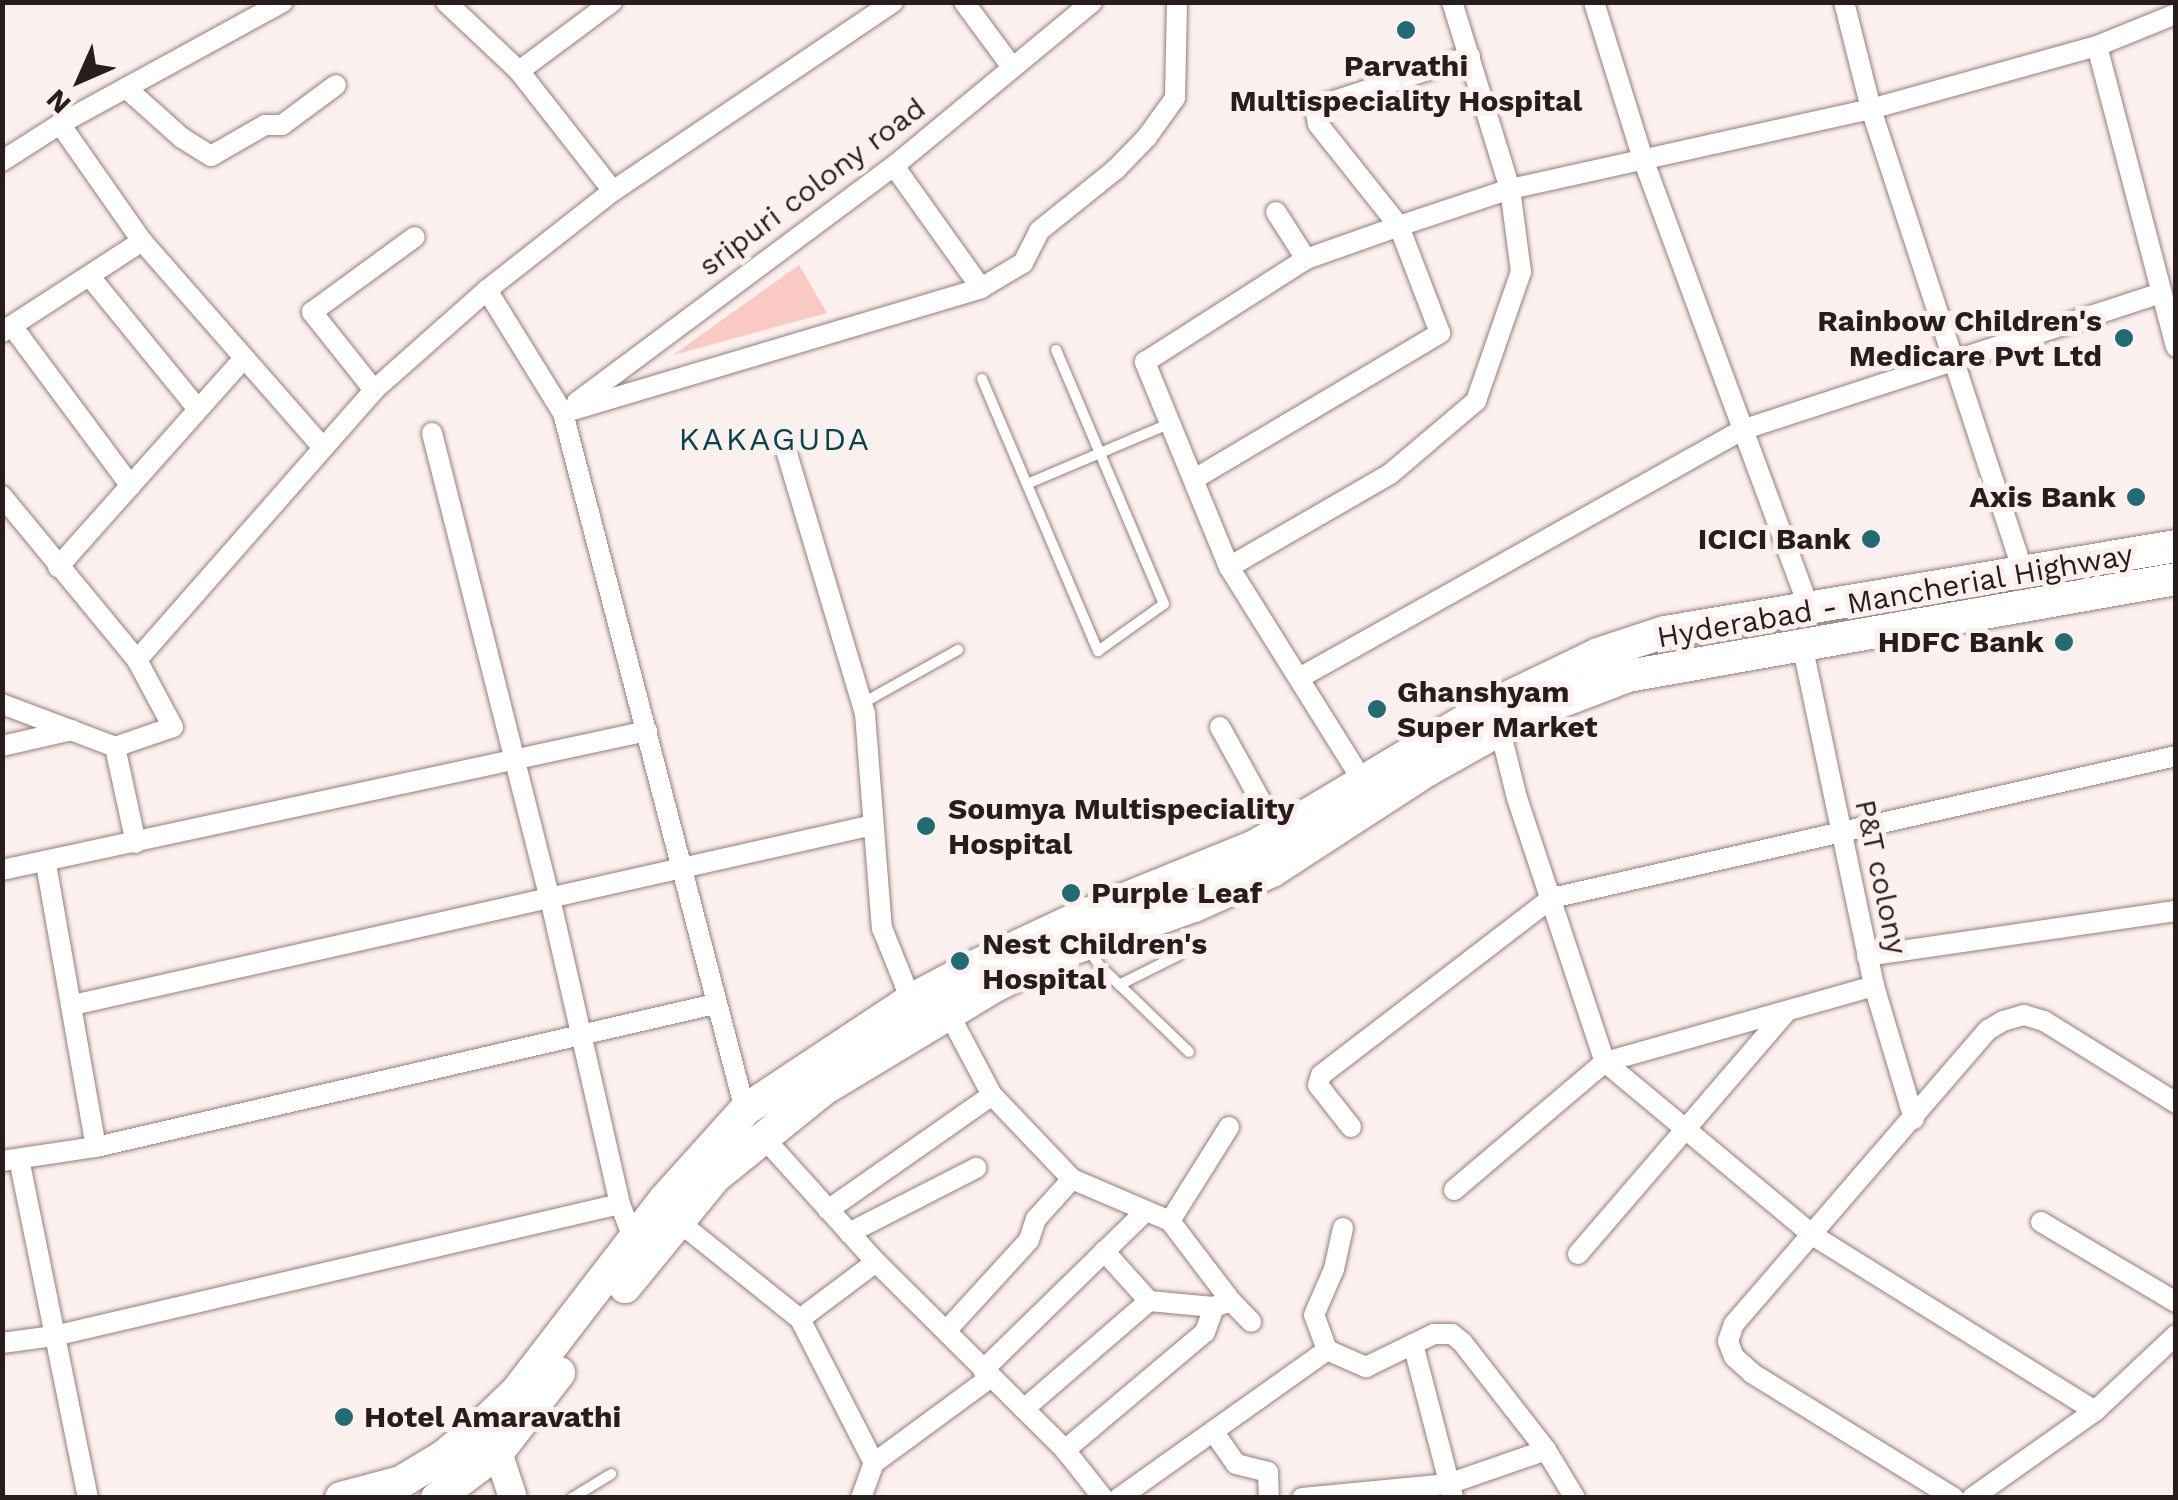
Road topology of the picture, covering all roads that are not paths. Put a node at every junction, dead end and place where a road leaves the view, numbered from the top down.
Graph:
1 (283, 2) edge
2 (446, 2) edge
3 (612, 2) edge
4 (892, 2) edge
5 (964, 2) edge
6 (1092, 2) edge
7 (1177, 2) edge
8 (1452, 2) edge
9 (1594, 2) edge
10 (1844, 2) edge
11 (2176, 14) edge
12 (2097, 46) junction
13 (1470, 56) junction
14 (1012, 68) junction
15 (520, 71) junction
16 (336, 85) dead end
17 (126, 88) junction
18 (1871, 109) junction
19 (60, 124) junction
20 (1642, 158) junction
21 (2, 161) edge
22 (894, 166) junction
23 (1510, 189) junction
24 (613, 191) junction
25 (1276, 212) dead end
26 (1400, 226) junction
27 (415, 237) dead end
28 (142, 241) junction
29 (1306, 259) junction
30 (91, 278) junction
31 (982, 288) junction
32 (487, 290) junction
33 (2159, 294) junction
34 (7, 329) edge
35 (2176, 346) edge
36 (1056, 350) dead end
37 (244, 358) junction
38 (1956, 360) junction
39 (982, 379) dead end
40 (374, 390) junction
41 (198, 408) junction
42 (563, 412) junction
43 (1172, 422) junction
44 (1742, 430) junction
45 (432, 433) dead end
46 (785, 447) dead end
47 (323, 448) junction
48 (1098, 454) junction
49 (1196, 478) junction
50 (1027, 484) junction
51 (130, 486) junction
52 (2, 496) edge
53 (2176, 546) edge
54 (58, 567) junction
55 (1229, 567) junction
56 (2023, 571) junction
57 (2176, 579) edge
58 (1808, 606) junction
59 (1802, 644) junction
60 (958, 650) dead end
61 (137, 660) junction
62 (1301, 677) junction
63 (2, 704) edge
64 (862, 704) junction
65 (1220, 726) dead end
66 (72, 730) junction
67 (1500, 730) junction
68 (647, 731) junction
69 (2, 746) edge
70 (114, 747) junction
71 (2176, 756) edge
72 (515, 763) junction
73 (1364, 783) junction
74 (872, 825) junction
75 (1839, 833) junction
76 (136, 843) junction
77 (1269, 850) junction
78 (46, 864) junction
79 (684, 865) junction
80 (2, 870) edge
81 (549, 894) junction
82 (1552, 898) junction
83 (2176, 911) edge
84 (1085, 945) junction
85 (1179, 955) dead end
86 (1868, 956) junction
87 (1119, 985) junction
88 (1874, 986) junction
89 (911, 1000) junction
90 (715, 1004) junction
91 (73, 1005) junction
92 (1787, 1011) junction
93 (950, 1016) junction
94 (581, 1035) junction
95 (1188, 1052) dead end
96 (1606, 1062) junction
97 (992, 1095) junction
98 (2176, 1103) edge
99 (1914, 1119) junction
100 (754, 1124) junction
101 (1684, 1126) junction
102 (1229, 1127) dead end
103 (1351, 1127) dead end
104 (96, 1147) junction
105 (11, 1160) edge
106 (976, 1168) dead end
107 (1072, 1179) junction
108 (1454, 1190) dead end
109 (620, 1204) junction
110 (828, 1210) junction
111 (1145, 1212) junction
112 (1170, 1221) junction
113 (679, 1222) junction
114 (2041, 1222) dead end
115 (1343, 1228) dead end
116 (849, 1233) junction
117 (1814, 1236) junction
118 (634, 1238) junction
119 (1104, 1251) junction
120 (1578, 1254) dead end
121 (876, 1262) junction
122 (1149, 1300) junction
123 (2176, 1302) edge
124 (1223, 1304) junction
125 (800, 1319) junction
126 (1250, 1322) dead end
127 (946, 1332) junction
128 (2176, 1335) edge
129 (54, 1336) junction
130 (2, 1343) edge
131 (1413, 1344) junction
132 (1327, 1350) junction
133 (987, 1374) junction
134 (1024, 1409) junction
135 (2094, 1411) junction
136 (1212, 1432) junction
137 (1065, 1450) junction
138 (1546, 1450) junction
139 (498, 1452) junction
140 (874, 1463) junction
141 (611, 1474) dead end
142 (1450, 1491) edge
143 (88, 1498) edge
144 (341, 1498) edge
145 (437, 1498) edge
146 (514, 1498) edge
147 (572, 1498) edge
148 (861, 1498) edge
149 (1103, 1498) edge
150 (1119, 1498) edge
151 (1269, 1498) edge
152 (1302, 1498) edge
153 (1575, 1498) edge
154 (1954, 1498) edge
155 (1972, 1498) edge

1 - 17 street
2 - 15 street
3 - 15 street
4 - 24 street
5 - 14 street
6 - 14 street, sripuri colony road
7 - 31 street
8 - 13 street
9 - 20 street
10 - 18 street
11 - 12 street
12 - 18 street
12 - 33 street
13 - 23 street
13 - 26 street
14 - 22 street, sripuri colony road
15 - 24 street
16 - 17 street
17 - 19 street
18 - 20 street
18 - 38 street
19 - 21 street
19 - 28 street
20 - 23 street
20 - 44 street
22 - 31 street
22 - 42 street, sripuri colony road
23 - 26 street
23 - 55 street
24 - 32 street
25 - 29 street
26 - 29 street
26 - 49 street
27 - 40 street
28 - 30 street
28 - 37 street
29 - 43 street
30 - 34 street
30 - 41 street
31 - 42 street
32 - 40 street
32 - 42 street
33 - 35 street
33 - 38 street
34 - 51 street
36 - 48 lane
37 - 41 street
37 - 47 street
38 - 44 street
38 - 56 street
39 - 50 lane
40 - 47 street
41 - 51 street
42 - 68 street
43 - 48 lane
43 - 49 street
44 - 58 street
44 - 62 street
45 - 72 street
46 - 64 street
47 - 61 street
48 - 50 lane
48 - 50 lane
49 - 55 street
51 - 54 street
52 - 54 street
53 - 56 main road, Hyderabad - Mancherial Highway
54 - 61 street
55 - 62 street
56 - 58 main road, Hyderabad - Mancherial Highway
57 - 59 main road, Hyderabad - Mancherial Highway
58 - 73 main road, Hyderabad - Mancherial Highway
59 - 67 main road, Hyderabad - Mancherial Highway
59 - 75 street, P&T colony
60 - 64 lane
61 - 70 street
62 - 73 street
63 - 66 street
64 - 74 street
65 - 77 street
66 - 69 street
66 - 70 street
67 - 77 main road, Hyderabad - Mancherial Highway
67 - 82 street
68 - 72 street
68 - 79 street
70 - 76 street
71 - 75 street
72 - 76 street
72 - 81 street
73 - 77 main road, Hyderabad - Mancherial Highway
74 - 79 street
74 - 89 street
75 - 82 street
75 - 86 street, P&T colony
76 - 78 street
77 - 84 main road, Hyderabad - Mancherial Highway
77 - 89 main road, Hyderabad - Mancherial Highway
78 - 80 street
78 - 91 street
79 - 81 street
79 - 90 street
81 - 91 street
81 - 94 street
82 - 96 street
82 - 103 street
83 - 86 street
84 - 87 lane
84 - 93 main road, Hyderabad - Mancherial Highway
85 - 87 lane
86 - 88 street, P&T colony
87 - 95 lane
88 - 92 street
88 - 99 street, P&T colony
89 - 100 main road, Hyderabad - Mancherial Highway
90 - 94 street
90 - 100 street
91 - 104 street
92 - 96 street
92 - 101 street
93 - 97 street
93 - 100 main road, Hyderabad - Mancherial Highway
94 - 104 street
94 - 109 street
96 - 101 street
96 - 108 street
97 - 107 street
97 - 110 street
98 - 99 street
99 - 117 street
100 - 110 street
100 - 113 main road, Hyderabad - Mancherial Highway
100 - 118 main road, Hyderabad - Mancherial Highway
101 - 117 street
101 - 120 street
102 - 112 street
104 - 105 street
105 - 129 street
106 - 116 street
107 - 111 street
107 - 127 street
109 - 118 street
109 - 129 street
110 - 116 street
111 - 112 street
111 - 119 street
112 - 124 street
113 - 125 street
113 - 139 main road, Hyderabad - Mancherial Highway
114 - 123 street
115 - 132 street
116 - 121 street
117 - 135 street
117 - 154 street
118 - 144 main road, Hyderabad - Mancherial Highway
119 - 122 street
119 - 133 street
121 - 125 street
121 - 127 street
122 - 124 street
122 - 134 street
124 - 126 street
124 - 137 street
125 - 140 street
127 - 133 street
128 - 135 street
129 - 130 street
129 - 143 street
131 - 132 street
131 - 138 street
131 - 142 street
132 - 136 street
133 - 134 street
133 - 140 street
134 - 137 street
135 - 155 street
136 - 150 street
136 - 151 street
137 - 149 street
138 - 142 street
138 - 153 street
139 - 145 main road, Hyderabad - Mancherial Highway
139 - 146 street
140 - 148 street
141 - 147 lane
142 - 152 street

